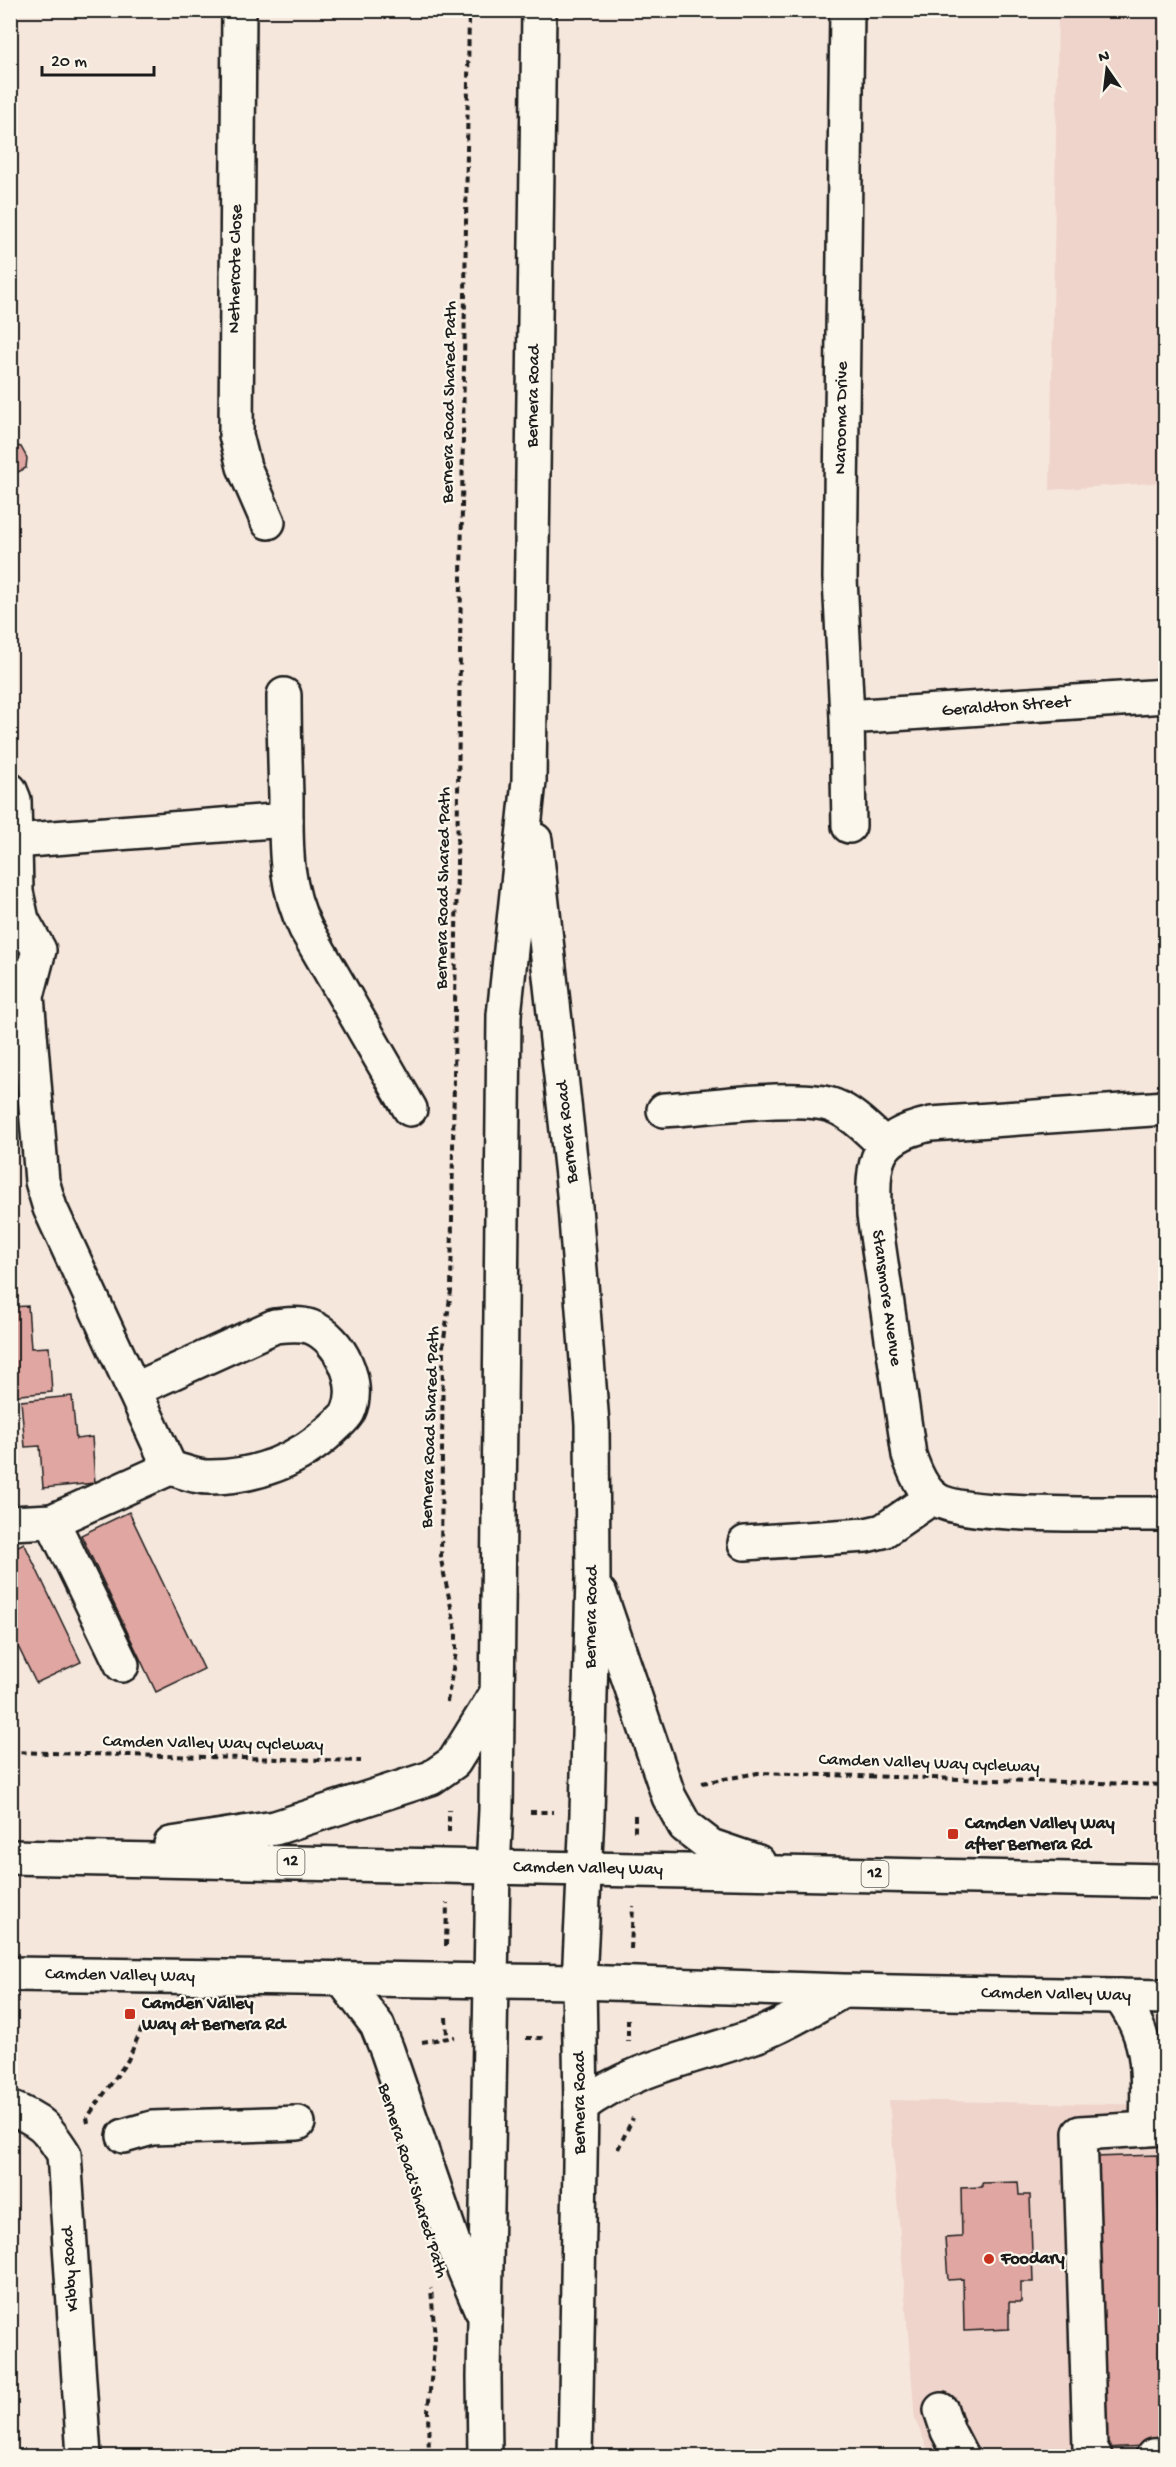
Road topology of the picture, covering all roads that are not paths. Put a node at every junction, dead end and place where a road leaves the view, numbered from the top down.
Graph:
1 (240, 10) edge
2 (539, 10) edge
3 (847, 10) edge
4 (268, 522) dead end
5 (284, 695) dead end
6 (1166, 696) edge
7 (847, 717) junction
8 (528, 781) junction
9 (12, 797) edge
10 (286, 820) junction
11 (849, 826) dead end
12 (15, 842) junction
13 (1166, 1108) edge
14 (410, 1109) dead end
15 (664, 1110) dead end
16 (885, 1145) junction
17 (134, 1390) junction
18 (171, 1468) junction
19 (933, 1497) junction
20 (1166, 1514) edge
21 (52, 1521) junction
22 (10, 1523) edge
23 (745, 1543) dead end
24 (593, 1576) junction
25 (122, 1665) dead end
26 (496, 1694) junction
27 (10, 1857) edge
28 (90, 1858) junction
29 (493, 1868) junction
30 (584, 1868) junction
31 (790, 1872) junction
32 (1166, 1881) edge
33 (10, 1974) edge
34 (342, 1979) junction
35 (492, 1981) junction
36 (579, 1982) junction
37 (843, 1991) junction
38 (1119, 1996) junction
39 (1166, 1997) edge
40 (581, 2106) junction
41 (10, 2108) edge
42 (298, 2123) dead end
43 (1156, 2128) edge
44 (124, 2136) dead end
45 (485, 2319) junction
46 (941, 2410) dead end
47 (1166, 2455) edge
48 (84, 2457) edge
49 (485, 2457) edge
50 (574, 2457) edge
51 (961, 2457) edge
52 (1095, 2457) edge
53 (1153, 2457) edge

1 - 4 main road, Nethercote Close
2 - 8 main road, Bernera Road
3 - 7 main road, Narooma Drive
5 - 10 main road
6 - 7 main road, Geraldton Street
7 - 11 main road, Narooma Drive
8 - 24 main road, Bernera Road
8 - 26 main road, Bernera Road
9 - 12 main road
10 - 12 main road
10 - 14 main road
12 - 17 main road
13 - 16 main road
15 - 16 main road
16 - 19 main road, Stansmore Avenue
17 - 18 main road
17 - 18 main road
18 - 21 main road
19 - 20 main road
19 - 23 main road
21 - 22 main road
21 - 25 main road
24 - 30 main road, Bernera Road
24 - 31 main road
26 - 28 main road
26 - 29 main road, Bernera Road
27 - 28 main road, Camden Valley Way / 12
28 - 29 main road, Camden Valley Way / 12
29 - 30 main road, Camden Valley Way / 12
29 - 35 main road, Bernera Road
30 - 31 main road, Camden Valley Way / 12
30 - 36 main road, Bernera Road
31 - 32 main road, Camden Valley Way / 12
33 - 34 main road, Camden Valley Way
34 - 35 main road, Camden Valley Way
34 - 45 main road
35 - 36 main road, Camden Valley Way
35 - 45 main road, Bernera Road
36 - 37 main road, Camden Valley Way
36 - 40 main road, Bernera Road
37 - 38 main road, Camden Valley Way
37 - 40 main road
38 - 39 main road, Camden Valley Way
38 - 43 main road
40 - 50 main road, Bernera Road
41 - 48 main road, Kibby Road
42 - 44 main road
43 - 52 main road
45 - 49 main road, Bernera Road
46 - 51 main road
47 - 53 main road

